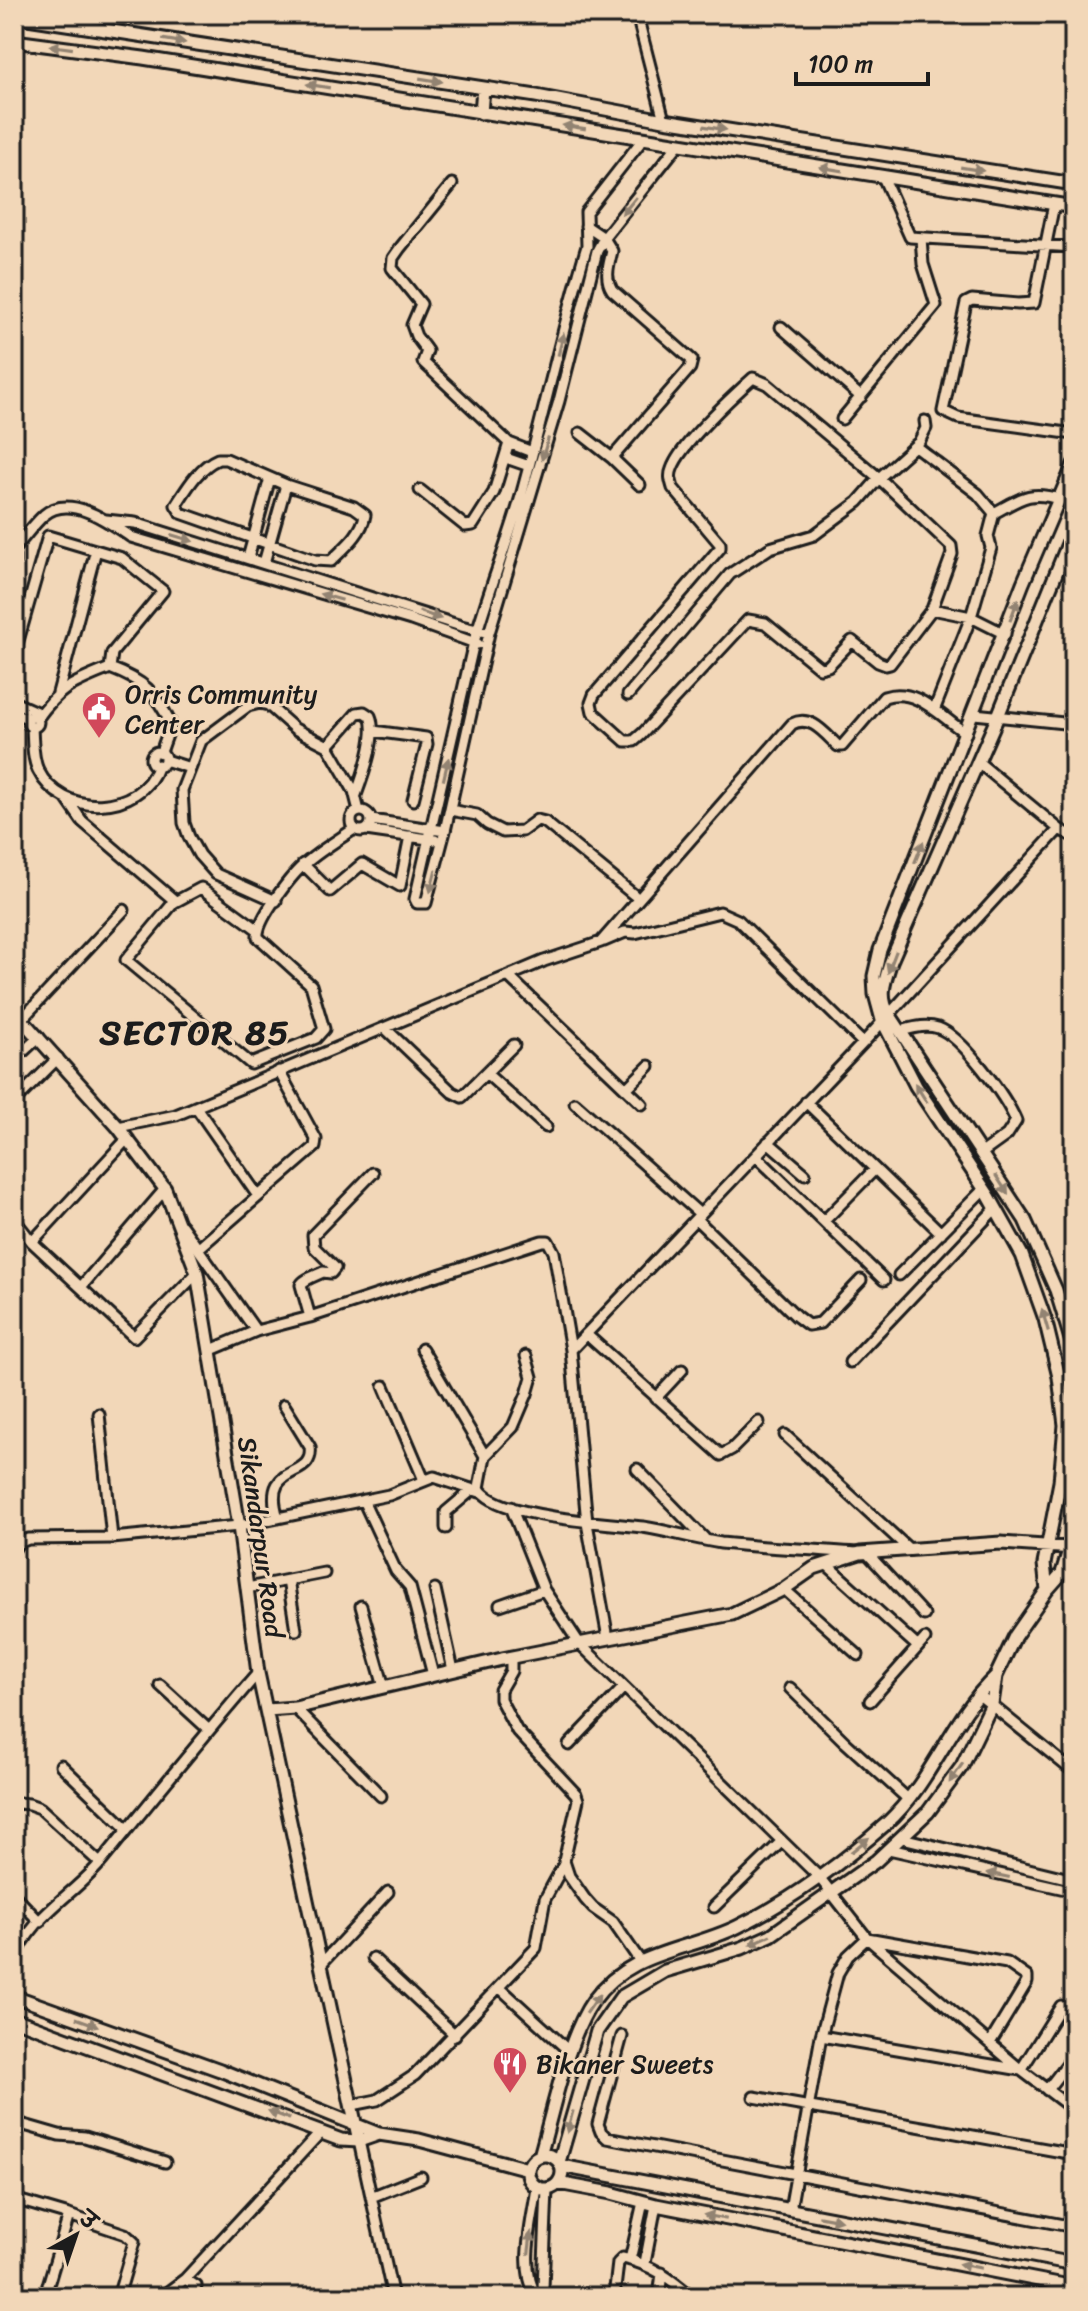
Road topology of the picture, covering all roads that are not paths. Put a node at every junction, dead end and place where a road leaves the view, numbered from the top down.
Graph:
1 (14, 16) edge
2 (640, 27) dead end
3 (14, 41) edge
4 (483, 88) junction
5 (481, 113) junction
6 (664, 120) junction
7 (643, 139) junction
8 (678, 145) junction
9 (883, 177) junction
10 (452, 184) dead end
11 (1074, 184) edge
12 (1054, 204) junction
13 (1074, 207) edge
14 (586, 226) junction
15 (604, 238) junction
16 (921, 238) junction
17 (1047, 244) junction
18 (1074, 247) edge
19 (781, 327) dead end
20 (861, 397) junction
21 (842, 419) dead end
22 (925, 421) dead end
23 (580, 433) dead end
24 (1074, 434) edge
25 (509, 443) junction
26 (915, 446) junction
27 (532, 452) junction
28 (506, 458) junction
29 (612, 458) junction
30 (1074, 464) edge
31 (529, 466) junction
32 (270, 478) junction
33 (879, 478) junction
34 (529, 484) junction
35 (286, 485) junction
36 (640, 485) dead end
37 (420, 490) dead end
38 (1059, 499) junction
39 (994, 513) junction
40 (106, 520) junction
41 (1074, 529) edge
42 (254, 538) junction
43 (269, 544) junction
44 (14, 549) edge
45 (96, 550) junction
46 (14, 556) edge
47 (248, 558) junction
48 (14, 563) edge
49 (264, 563) junction
50 (932, 609) junction
51 (971, 617) junction
52 (478, 630) junction
53 (489, 633) junction
54 (1005, 634) junction
55 (474, 642) junction
56 (485, 647) junction
57 (14, 655) edge
58 (110, 668) junction
59 (58, 693) junction
60 (628, 695) dead end
61 (14, 702) edge
62 (935, 708) junction
63 (14, 714) edge
64 (974, 714) junction
65 (998, 716) junction
66 (14, 720) edge
67 (34, 720) junction
68 (1074, 724) edge
69 (373, 731) junction
70 (966, 733) junction
71 (328, 746) junction
72 (161, 759) junction
73 (978, 762) junction
74 (190, 768) junction
75 (356, 795) junction
76 (66, 798) junction
77 (413, 800) dead end
78 (450, 810) junction
79 (359, 811) junction
80 (371, 820) junction
81 (354, 829) junction
82 (1059, 829) junction
83 (366, 830) junction
84 (445, 831) junction
85 (431, 834) junction
86 (410, 836) junction
87 (1074, 837) edge
88 (442, 842) junction
89 (303, 864) junction
90 (634, 895) dead end
91 (276, 901) junction
92 (173, 903) junction
93 (124, 910) dead end
94 (257, 929) junction
95 (601, 942) junction
96 (508, 976) junction
97 (18, 1015) edge
98 (885, 1017) junction
99 (386, 1029) junction
100 (900, 1031) junction
101 (39, 1037) junction
102 (863, 1043) junction
103 (514, 1045) dead end
104 (58, 1058) junction
105 (14, 1060) edge
106 (649, 1066) dead end
107 (279, 1071) junction
108 (487, 1074) junction
109 (626, 1089) junction
110 (14, 1102) edge
111 (806, 1102) junction
112 (575, 1103) dead end
113 (642, 1104) dead end
114 (196, 1107) junction
115 (118, 1127) junction
116 (546, 1127) dead end
117 (127, 1139) junction
118 (768, 1142) junction
119 (982, 1153) junction
120 (756, 1156) junction
121 (875, 1169) junction
122 (373, 1173) dead end
123 (805, 1174) dead end
124 (165, 1189) junction
125 (984, 1189) junction
126 (258, 1196) junction
127 (996, 1208) junction
128 (698, 1216) junction
129 (14, 1219) edge
130 (824, 1221) junction
131 (180, 1222) junction
132 (941, 1233) junction
133 (32, 1242) junction
134 (199, 1248) junction
135 (197, 1273) junction
136 (899, 1275) dead end
137 (861, 1280) dead end
138 (884, 1280) dead end
139 (81, 1287) junction
140 (310, 1317) junction
141 (256, 1331) junction
142 (586, 1334) junction
143 (422, 1349) dead end
144 (1074, 1349) edge
145 (211, 1350) junction
146 (571, 1350) junction
147 (526, 1356) dead end
148 (850, 1362) dead end
149 (682, 1370) dead end
150 (384, 1386) dead end
151 (656, 1398) junction
152 (284, 1405) dead end
153 (99, 1414) dead end
154 (759, 1422) dead end
155 (785, 1435) dead end
156 (485, 1456) junction
157 (637, 1469) dead end
158 (424, 1480) junction
159 (476, 1491) junction
160 (363, 1500) junction
161 (511, 1507) junction
162 (278, 1518) junction
163 (587, 1523) junction
164 (239, 1526) junction
165 (446, 1528) dead end
166 (1074, 1534) edge
167 (112, 1538) junction
168 (705, 1539) junction
169 (15, 1545) edge
170 (1048, 1546) junction
171 (1073, 1548) edge
172 (910, 1550) junction
173 (864, 1553) junction
174 (826, 1564) junction
175 (324, 1573) dead end
176 (288, 1580) junction
177 (247, 1588) junction
178 (435, 1589) dead end
179 (784, 1589) junction
180 (544, 1590) junction
181 (1047, 1590) junction
182 (500, 1605) dead end
183 (361, 1606) dead end
184 (924, 1615) dead end
185 (296, 1630) dead end
186 (608, 1638) junction
187 (579, 1643) junction
188 (858, 1655) dead end
189 (511, 1657) junction
190 (453, 1670) junction
191 (258, 1673) junction
192 (433, 1675) junction
193 (996, 1676) junction
194 (160, 1685) dead end
195 (384, 1687) junction
196 (624, 1687) junction
197 (790, 1688) dead end
198 (978, 1694) junction
199 (870, 1701) dead end
200 (992, 1704) junction
201 (295, 1708) junction
202 (267, 1710) junction
203 (209, 1730) junction
204 (569, 1745) dead end
205 (61, 1765) dead end
206 (1074, 1772) edge
207 (381, 1796) dead end
208 (909, 1800) junction
209 (14, 1806) edge
210 (126, 1828) junction
211 (902, 1838) junction
212 (781, 1842) junction
213 (889, 1849) junction
214 (100, 1863) junction
215 (564, 1864) junction
216 (819, 1877) junction
217 (1074, 1880) edge
218 (1074, 1891) edge
219 (388, 1892) dead end
220 (833, 1893) junction
221 (14, 1895) edge
222 (714, 1907) dead end
223 (40, 1922) junction
224 (867, 1938) junction
225 (373, 1958) dead end
226 (640, 1961) junction
227 (14, 1962) edge
228 (321, 1964) junction
229 (499, 1987) junction
230 (14, 1996) edge
231 (1061, 2006) dead end
232 (14, 2019) edge
233 (455, 2035) junction
234 (622, 2036) dead end
235 (821, 2036) junction
236 (990, 2043) junction
237 (570, 2052) junction
238 (1074, 2055) edge
239 (1021, 2070) junction
240 (1047, 2090) junction
241 (754, 2097) dead end
242 (352, 2105) junction
243 (808, 2105) junction
244 (1074, 2110) edge
245 (14, 2122) edge
246 (355, 2123) junction
247 (321, 2132) junction
248 (379, 2134) junction
249 (359, 2141) junction
250 (1074, 2154) edge
251 (540, 2156) junction
252 (165, 2162) dead end
253 (560, 2164) junction
254 (528, 2169) junction
255 (796, 2173) junction
256 (421, 2177) dead end
257 (547, 2187) junction
258 (371, 2197) junction
259 (14, 2199) edge
260 (643, 2202) junction
261 (656, 2205) junction
262 (790, 2210) junction
263 (69, 2215) junction
264 (1074, 2227) edge
265 (630, 2260) junction
266 (645, 2263) junction
267 (1074, 2264) edge
268 (662, 2273) junction
269 (185, 2279) junction
270 (48, 2285) dead end
271 (1071, 2287) edge
272 (118, 2297) edge
273 (161, 2297) edge
274 (193, 2297) edge
275 (392, 2297) edge
276 (538, 2297) edge
277 (614, 2297) edge
278 (659, 2297) edge
279 (692, 2297) edge
280 (1056, 2297) edge

1 -> 4 street
2 - 6 street
5 -> 3 street
4 - 5 street
4 - 6 street
7 -> 5 street
6 -> 11 street
7 - 8 street
7 - 14 street
9 -> 8 street
8 -> 15 street
9 - 12 street
9 - 16 street
10 - 25 street
12 - 13 street
12 - 17 street
14 - 15 street
27 -> 14 street
15 - 29 street
15 -> 34 street
16 - 17 street
16 - 20 street
17 - 18 street
17 - 24 street
19 - 20 street
20 - 21 street
22 - 26 street
23 - 29 street
25 - 27 street
25 - 28 street
26 - 33 street
26 - 39 street
27 - 31 street
28 - 31 street
28 - 37 street
29 - 36 street
30 - 38 street
31 - 34 street
32 - 35 street
32 - 42 street
32 - 42 street
33 - 50 street
33 - 50 street
33 - 60 street
34 - 52 street
34 - 53 street
35 - 43 street
35 - 43 street
38 - 39 street
54 -> 38 street
39 - 51 street
40 - 44 street
40 -> 47 street
55 -> 40 street
41 - 65 street
42 - 43 street
42 - 47 street
43 - 49 street
45 - 57 street
45 - 58 street
45 - 59 street
46 - 48 street
47 - 49 street
49 -> 52 street
50 - 51 street
51 - 54 street
51 - 62 street
52 - 53 street
52 - 55 street
53 - 56 street
54 - 64 street
55 - 56 street
85 -> 55 street
56 - 78 street
58 - 59 street
58 - 72 street
59 - 67 street
61 - 67 street
62 - 70 street
62 - 95 street
63 - 67 street
64 - 65 street
64 - 70 street
65 - 68 street
65 - 73 street
66 - 67 street
67 - 76 street
69 - 71 street
69 - 75 street
69 - 77 street
98 -> 70 street
71 - 74 street
71 - 75 street
72 - 74 street
72 - 76 street
73 - 82 street
73 -> 98 street
74 - 91 street
75 - 79 street
76 - 92 street
78 - 84 street
78 - 90 street
79 - 80 street
79 - 81 street
80 - 83 street
80 - 85 street
81 - 83 street
81 - 89 street
82 - 87 street
82 - 98 street
83 - 86 street
84 - 85 street
84 - 88 street
85 - 86 street
85 - 88 street
88 -> 85 street
86 - 89 street
89 - 91 street
91 - 94 street
92 - 94 street
92 - 94 street
93 - 97 street
95 - 96 street
95 - 102 street
96 - 99 street
96 - 109 street
97 - 101 street, Sikandarpur Road
98 - 100 street
98 - 102 street
125 -> 98 street
99 - 107 street
99 - 108 street
100 - 119 street
100 - 119 street
101 - 104 street, Sikandarpur Road
101 - 105 street
102 - 111 street
103 - 108 street
104 - 110 street
104 - 115 street, Sikandarpur Road
106 - 109 street
107 - 114 street
107 - 126 street
108 - 116 street
109 - 113 street
111 - 118 street
111 - 121 street
112 - 128 street
114 - 115 street
114 - 126 street
115 - 117 street, Sikandarpur Road
117 - 124 street, Sikandarpur Road
117 - 133 street
118 - 120 street
118 - 123 street
119 -> 144 street
120 - 128 street
120 - 130 street
121 - 130 street
121 - 132 street
122 - 140 street
124 - 131 street, Sikandarpur Road
124 - 139 street
125 - 127 street
125 - 132 street
126 - 134 street
127 - 148 street
170 -> 127 street
128 - 137 street
128 - 142 street
129 - 133 street
130 - 138 street
131 - 134 street
131 - 135 street, Sikandarpur Road
132 - 136 street
133 - 139 street
134 - 141 street
135 - 139 street
135 - 145 street, Sikandarpur Road
140 - 141 street
140 - 146 street
141 - 145 street
142 - 146 street
142 - 151 street
143 - 156 street
145 - 164 street, Sikandarpur Road
146 - 163 street
147 - 156 street
149 - 151 street
150 - 158 street
151 - 154 street
152 - 162 street
153 - 167 street
155 - 172 street
156 - 159 street
157 - 168 street
158 - 159 street
158 - 160 street
159 - 161 street
159 - 165 street
160 - 162 street
160 - 192 street
161 - 163 street
161 - 180 street
162 - 164 street
163 - 168 street
163 - 186 street
164 - 167 street
164 - 177 street, Sikandarpur Road
166 - 171 street
167 - 169 street
168 - 173 street
170 - 171 street
170 - 172 street
170 - 181 street
171 - 181 street
172 - 173 street
173 - 174 street
173 - 184 street
174 - 179 street
174 - 199 street
175 - 176 street
176 - 177 street
176 - 185 street
177 - 191 street, Sikandarpur Road
178 - 190 street
179 - 186 street
179 - 188 street
180 - 182 street
180 - 187 street
181 - 193 street
183 - 195 street
186 - 187 street
187 - 189 street
187 - 196 street
189 - 190 street
189 - 215 street
190 - 192 street
191 - 202 street, Sikandarpur Road
191 - 203 street
192 - 195 street
193 - 198 street
193 - 200 street
194 - 203 street
195 - 201 street
196 - 204 street
196 - 212 street
197 - 208 street
198 - 200 street
198 - 208 street
200 - 206 street
200 -> 211 street
201 - 202 street
201 - 207 street
202 - 228 street, Sikandarpur Road
203 - 210 street
205 - 210 street
216 -> 208 street
209 - 214 street
210 - 214 street
211 - 213 street
211 - 217 street
212 - 216 street
212 - 222 street
218 -> 213 street
213 - 220 street
214 - 223 street
215 - 226 street
215 - 229 street
216 - 220 street
216 - 226 street
219 - 228 street
220 - 224 street
220 -> 253 street
221 - 223 street
223 - 227 street
224 - 235 street
224 - 236 street
224 - 236 street
225 - 233 street
237 -> 226 street
228 - 242 street, Sikandarpur Road
229 - 233 street
229 - 237 street
230 -> 246 street
231 - 239 street
247 -> 232 street
233 - 242 street
234 - 255 street
235 - 239 street
235 - 243 street
236 - 239 street
237 - 251 street
238 - 240 street
239 - 240 street
240 - 244 street
241 - 243 street
242 - 246 street, Sikandarpur Road
243 - 250 street
243 - 255 street
245 - 252 street
246 - 248 street
246 - 249 street, Sikandarpur Road
247 - 249 street
247 - 269 street
248 - 249 street
248 - 254 street
249 - 258 street
251 - 253 street
251 - 254 street
253 - 257 street
253 - 262 street
254 - 257 street
255 - 262 street
255 - 264 street
256 - 258 street
257 - 260 street
257 - 276 street
276 -> 257 street
258 - 275 street
259 - 263 street
260 - 261 street
260 - 265 street
261 - 266 street
271 -> 261 street
262 -> 267 street
263 - 270 street
263 - 272 street
265 - 266 street
265 - 277 street
266 - 268 street
268 - 278 street
268 - 279 street
269 - 273 street
269 - 274 street
271 - 280 street

